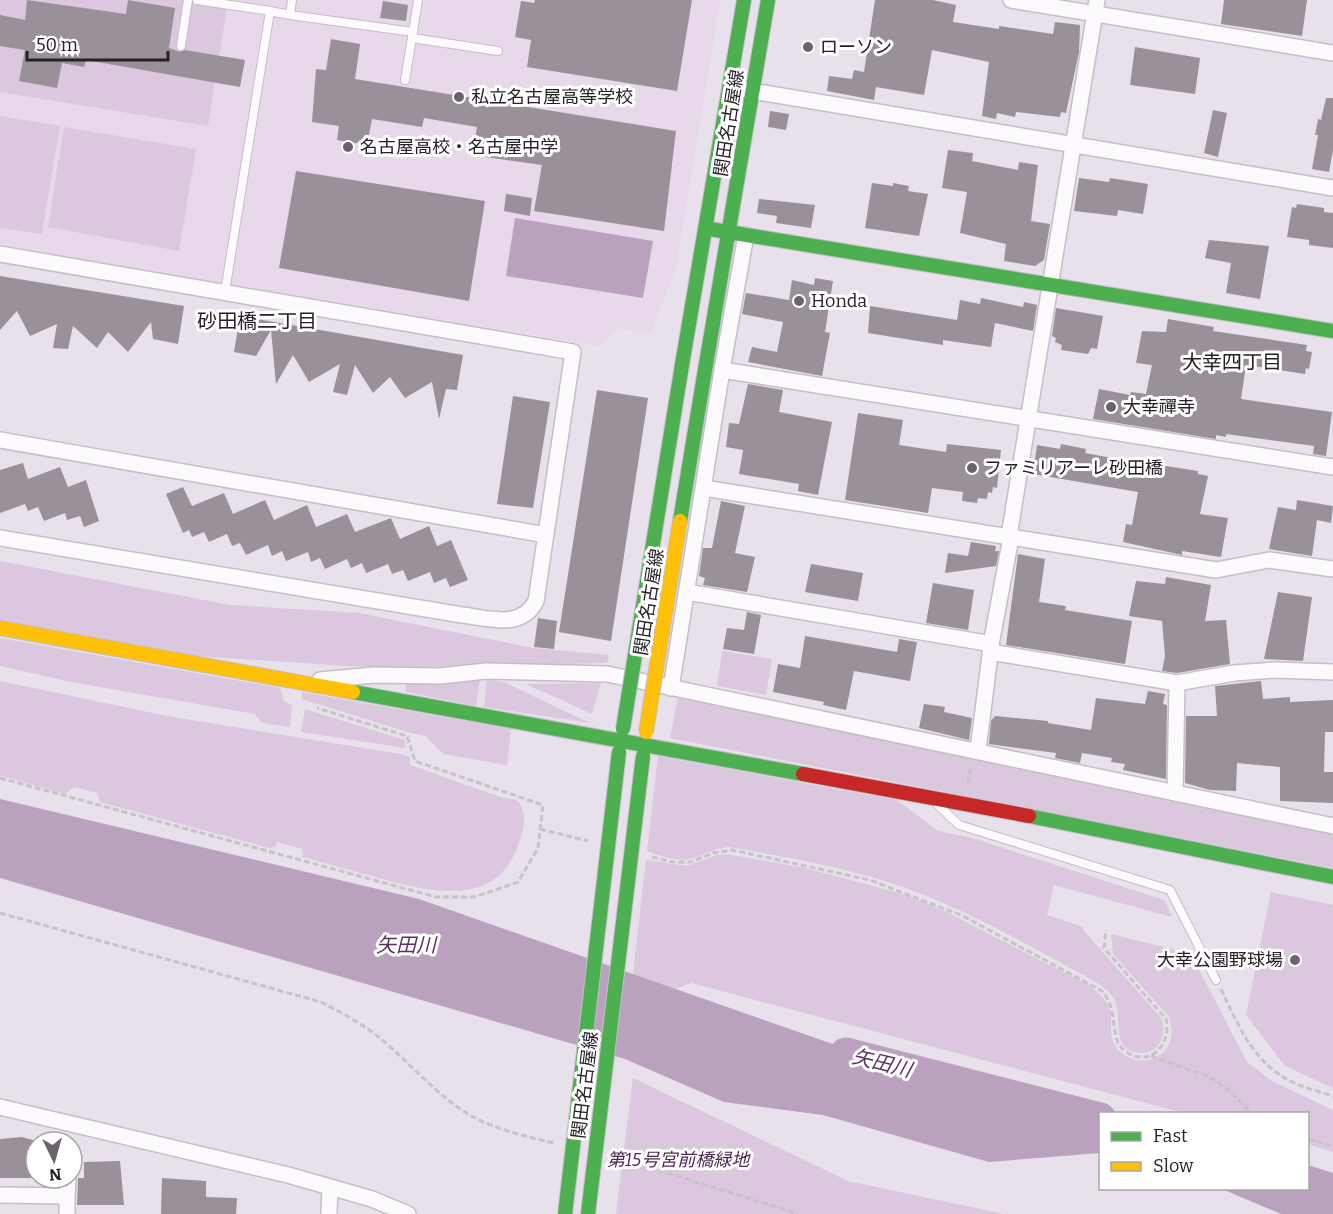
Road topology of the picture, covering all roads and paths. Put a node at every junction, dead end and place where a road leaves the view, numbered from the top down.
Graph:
1 (188, 0) edge
2 (197, 0) edge
3 (292, 0) edge
4 (418, 0) edge
5 (744, 0) edge
6 (768, 0) edge
7 (1011, 0) edge
8 (1095, 7) edge
9 (270, 11) junction
10 (290, 15) junction
11 (413, 35) junction
12 (181, 46) dead end
13 (498, 51) dead end
14 (1333, 53) edge
15 (405, 80) dead end
16 (728, 88) junction
17 (752, 91) junction
18 (1074, 144) junction
19 (1333, 188) edge
20 (705, 228) junction
21 (730, 232) junction
22 (746, 235) junction
23 (0, 254) edge
24 (1052, 286) junction
25 (225, 292) junction
26 (1333, 331) edge
27 (722, 370) junction
28 (1028, 418) junction
29 (0, 440) edge
30 (1333, 467) edge
31 (704, 488) junction
32 (546, 535) junction
33 (1009, 536) junction
34 (0, 538) edge
35 (1333, 569) edge
36 (687, 592) junction
37 (0, 628) edge
38 (991, 647) junction
39 (1333, 672) edge
40 (293, 682) junction
41 (1177, 683) junction
42 (671, 688) junction
43 (316, 708) dead end
44 (621, 740) junction
45 (644, 744) junction
46 (976, 750) junction
47 (0, 778) edge
48 (1175, 793) junction
49 (929, 797) junction
50 (964, 803) junction
51 (1333, 826) edge
52 (540, 829) junction
53 (595, 843) dead end
54 (650, 856) dead end
55 (1333, 878) edge
56 (0, 913) edge
57 (1106, 930) dead end
58 (1216, 980) joint
59 (1149, 1056) junction
60 (1328, 1094) junction
61 (1333, 1096) edge
62 (1333, 1102) edge
63 (0, 1107) edge
64 (1251, 1112) edge
65 (1309, 1138) edge
66 (562, 1145) dead end
67 (1333, 1146) edge
68 (606, 1155) dead end
69 (330, 1187) junction
70 (67, 1190) edge
71 (0, 1195) edge
72 (67, 1196) junction
73 (67, 1214) edge
74 (329, 1214) edge
75 (408, 1214) edge
76 (565, 1214) edge
77 (588, 1214) edge
78 (799, 1214) edge

1 - 12 lane
2 - 9 lane
3 - 10 lane
4 - 11 lane
5 - 16 main road, 関田名古屋線
6 - 17 main road, 関田名古屋線
7 - 8 street
8 - 14 street
8 - 18 street
9 - 10 lane
9 - 25 lane
10 - 11 lane
11 - 13 lane
11 - 15 lane
16 - 17 street
16 - 20 main road, 関田名古屋線
17 - 18 street
17 - 21 main road, 関田名古屋線
18 - 19 street
18 - 24 street
20 - 21 main road
20 - 44 main road, 関田名古屋線, bridge
21 - 22 main road
21 - 45 main road, 関田名古屋線, bridge
22 - 24 main road
22 - 27 street
23 - 25 street
24 - 26 main road
24 - 28 street
25 - 32 street
27 - 28 street
27 - 31 street
28 - 30 street
28 - 33 street
29 - 32 street
31 - 33 street
31 - 36 street
32 - 34 street
33 - 35 street
33 - 38 street
36 - 38 street
36 - 42 street
37 - 40 main road
38 - 41 street
38 - 46 street
39 - 41 street
40 - 42 street
40 - 44 main road
41 - 48 street
42 - 46 street
43 - 52 path
44 - 45 main road
44 - 76 main road, 関田名古屋線, bridge
45 - 49 main road
45 - 77 main road, 関田名古屋線, bridge
46 - 48 street
46 - 50 path
47 - 52 path
48 - 51 street
49 - 50 main road
49 - 58 lane
50 - 55 main road
52 - 53 path
54 - 59 path
56 - 66 path
57 - 59 path
58 - 60 path
59 - 64 path
60 - 61 path
60 - 62 path
63 - 69 street
65 - 67 path
68 - 78 path
69 - 74 street
69 - 75 street
70 - 72 street
71 - 72 street
72 - 73 street

